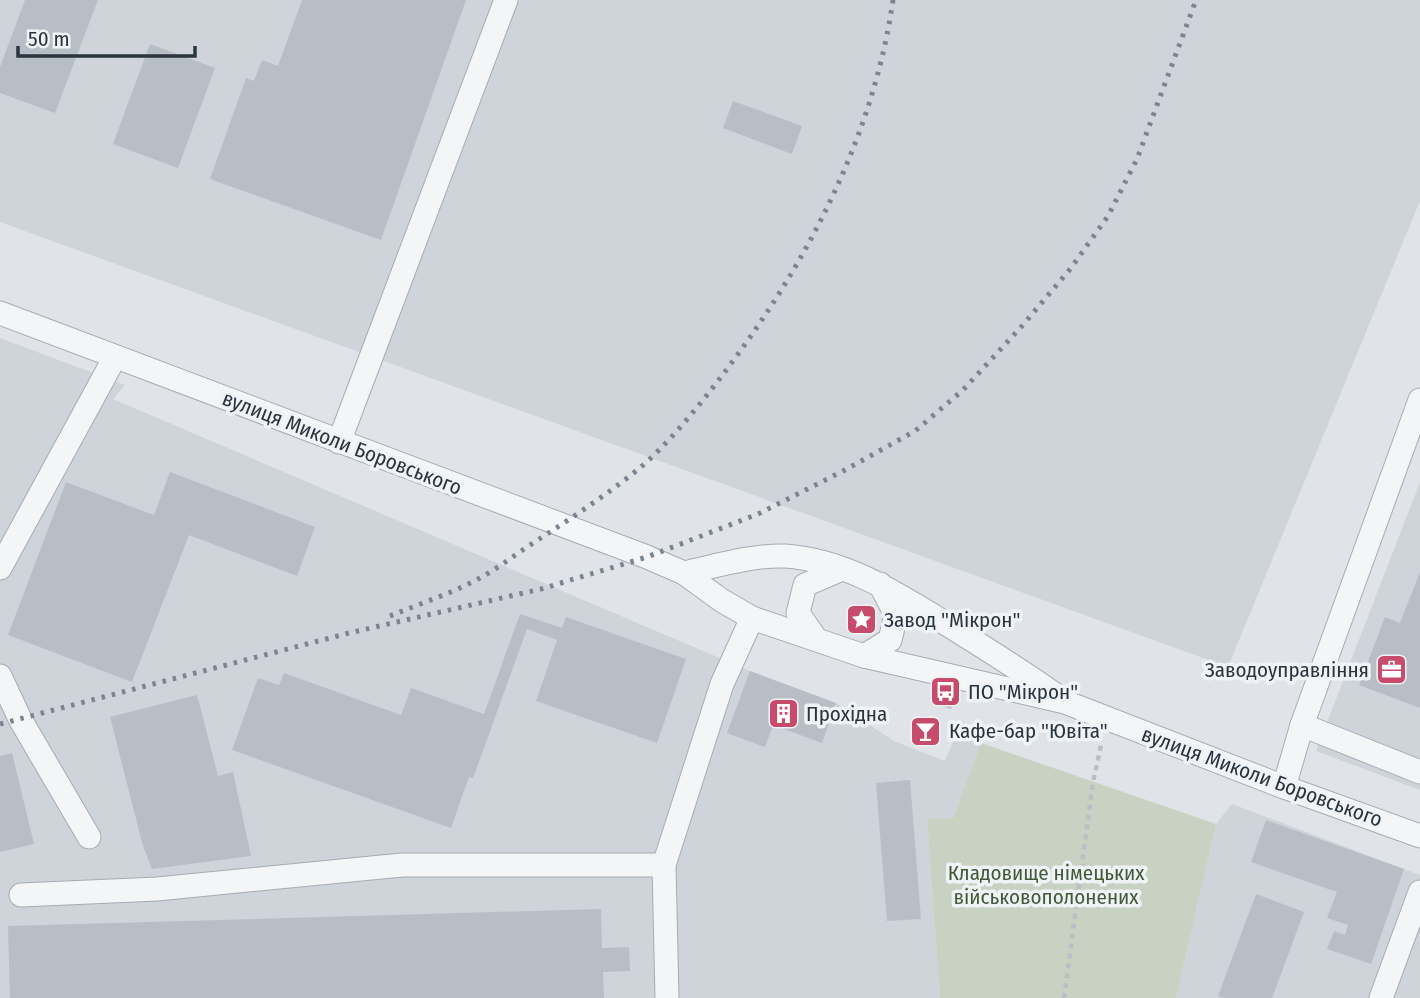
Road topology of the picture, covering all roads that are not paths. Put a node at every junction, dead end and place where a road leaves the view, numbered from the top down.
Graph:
1 (506, 0) edge
2 (0, 313) edge
3 (115, 357) junction
4 (1420, 400) edge
5 (339, 442) junction
6 (0, 568) edge
7 (842, 569) junction
8 (684, 573) junction
9 (879, 583) junction
10 (752, 618) junction
11 (816, 639) junction
12 (864, 656) junction
13 (0, 676) edge
14 (1065, 702) junction
15 (1302, 725) junction
16 (1420, 772) edge
17 (1284, 788) junction
18 (1420, 836) edge
19 (89, 837) dead end
20 (664, 865) junction
21 (1420, 892) edge
22 (20, 895) dead end
23 (667, 998) edge
24 (1381, 998) edge

1 - 5 street
2 - 3 street, вулиця Миколи Боровського
3 - 5 street, вулиця Миколи Боровського
3 - 6 street
4 - 15 street
5 - 8 street, вулиця Миколи Боровського
7 - 8 street, вулиця Миколи Боровського
7 - 9 street, вулиця Миколи Боровського
7 - 11 street
8 - 10 street, вулиця Миколи Боровського
9 - 12 street
9 - 14 street, вулиця Миколи Боровського
10 - 11 street, вулиця Миколи Боровського
10 - 20 street
11 - 12 street, вулиця Миколи Боровського
12 - 14 street, вулиця Миколи Боровського
13 - 19 street
14 - 17 street, вулиця Миколи Боровського
15 - 16 street
15 - 17 street
17 - 18 street, вулиця Миколи Боровського
20 - 22 street
20 - 23 street
21 - 24 street

